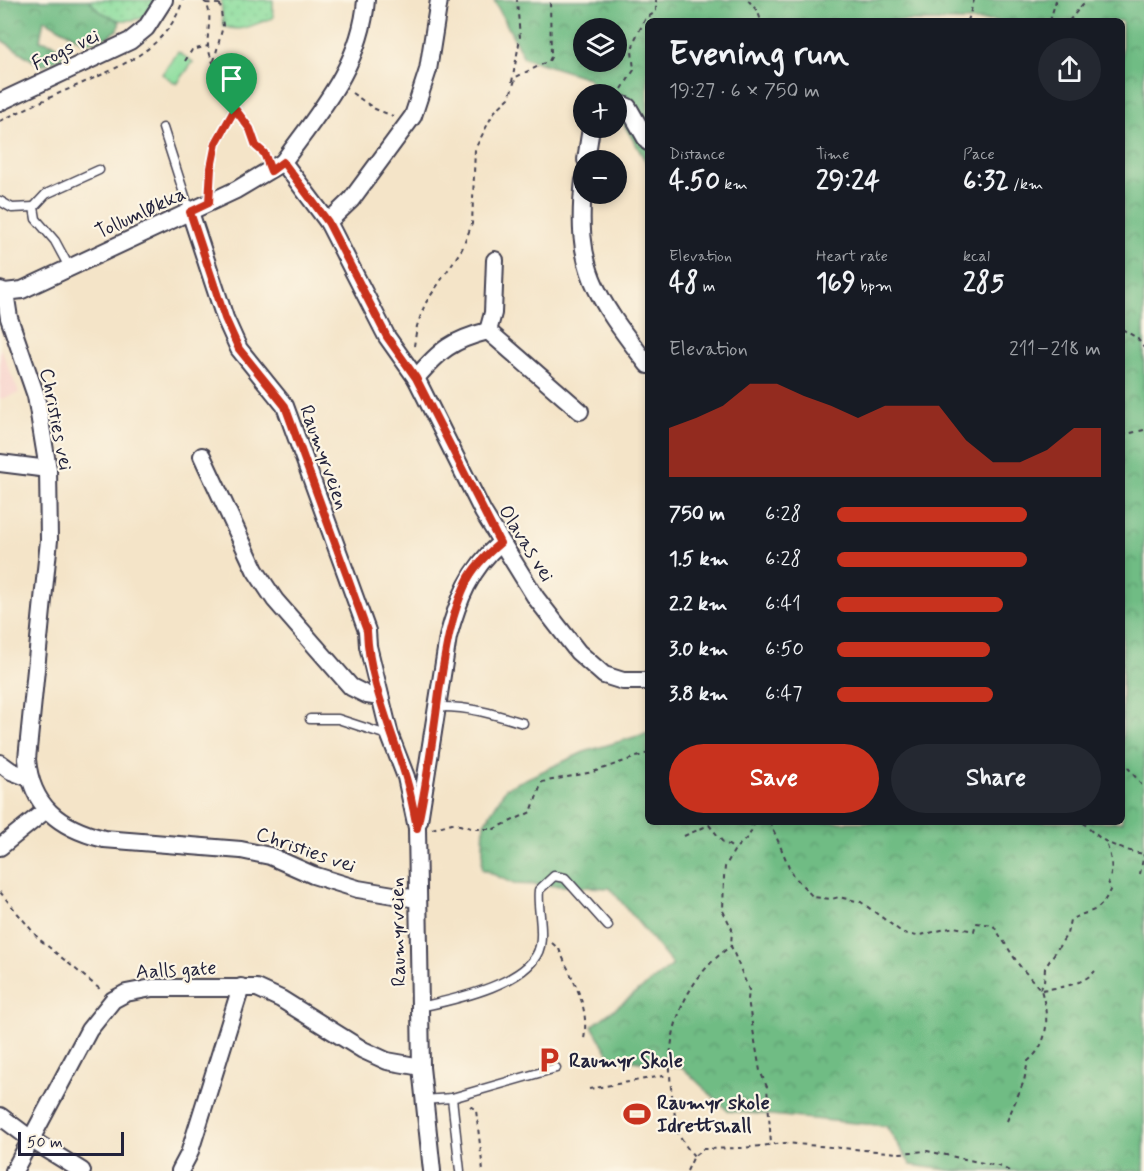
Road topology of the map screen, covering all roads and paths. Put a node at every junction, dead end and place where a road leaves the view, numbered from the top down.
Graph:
1 (164, 0) edge
2 (224, 0) edge
3 (366, 0) edge
4 (439, 0) edge
5 (517, 0) edge
6 (550, 0) edge
7 (656, 0) edge
8 (748, 0) edge
9 (974, 0) edge
10 (1056, 0) edge
11 (1086, 0) edge
12 (204, 1) edge
13 (220, 4) junction
14 (646, 18) edge
15 (760, 18) edge
16 (969, 18) edge
17 (1051, 18) edge
18 (1071, 18) edge
19 (645, 20) edge
20 (208, 46) junction
21 (185, 61) dead end
22 (214, 62) junction
23 (626, 84) edge
24 (513, 85) junction
25 (357, 96) dead end
26 (0, 102) edge
27 (627, 106) edge
28 (235, 109) junction
29 (404, 127) junction
30 (163, 128) dead end
31 (645, 137) edge
32 (277, 167) junction
33 (99, 170) dead end
34 (0, 201) edge
35 (209, 203) junction
36 (581, 204) edge
37 (34, 207) junction
38 (190, 212) junction
39 (328, 222) junction
40 (495, 260) dead end
41 (69, 267) junction
42 (2, 291) edge
43 (488, 331) junction
44 (1125, 331) edge
45 (414, 348) dead end
46 (1144, 348) edge
47 (645, 361) edge
48 (416, 378) junction
49 (580, 411) dead end
50 (1144, 430) edge
51 (1125, 434) edge
52 (202, 456) dead end
53 (0, 463) edge
54 (48, 469) junction
55 (500, 543) junction
56 (645, 681) edge
57 (380, 696) junction
58 (437, 707) junction
59 (310, 719) dead end
60 (523, 723) dead end
61 (390, 736) junction
62 (645, 754) edge
63 (0, 763) edge
64 (1125, 764) edge
65 (29, 778) junction
66 (1144, 788) edge
67 (46, 810) junction
68 (771, 825) edge
69 (1085, 825) edge
70 (702, 827) joint
71 (753, 827) edge
72 (417, 828) junction
73 (684, 836) dead end
74 (1105, 841) junction
75 (0, 847) edge
76 (735, 849) junction
77 (1144, 854) edge
78 (1140, 874) dead end
79 (0, 892) edge
80 (417, 899) junction
81 (608, 926) dead end
82 (540, 946) junction
83 (731, 946) junction
84 (1095, 971) dead end
85 (242, 987) junction
86 (1040, 990) junction
87 (113, 1000) junction
88 (420, 1007) junction
89 (584, 1039) dead end
90 (421, 1067) junction
91 (556, 1068) dead end
92 (668, 1076) junction
93 (589, 1089) dead end
94 (466, 1095) junction
95 (452, 1098) junction
96 (423, 1100) junction
97 (0, 1116) edge
98 (1007, 1121) dead end
99 (32, 1140) junction
100 (771, 1144) junction
101 (694, 1156) junction
102 (14, 1171) edge
103 (82, 1171) edge
104 (180, 1171) edge
105 (432, 1171) edge
106 (460, 1171) edge
107 (483, 1171) edge
108 (687, 1171) edge
109 (1009, 1171) edge

1 - 26 street, Frogs vei
2 - 13 path
3 - 32 street, Tollumløkka
4 - 29 street
5 - 24 path
6 - 24 path
7 - 14 path
8 - 15 path
9 - 16 path
10 - 17 path
11 - 18 path
12 - 13 path
12 - 20 path
13 - 22 path
19 - 23 path
20 - 21 path
20 - 22 path
22 - 28 path
24 - 45 path
25 - 29 path
27 - 31 street
28 - 32 path
28 - 35 path
29 - 39 street
30 - 38 lane
32 - 35 street, Tollumløkka
32 - 39 street, Olavas vei
33 - 37 lane
34 - 37 lane
35 - 38 street, Tollumløkka
36 - 47 street
37 - 41 lane
38 - 41 street, Tollumløkka
38 - 57 street, Raumyrveien
39 - 48 street, Olavas vei
40 - 43 street
41 - 42 street, Tollumløkka
42 - 54 street, Christies vei
43 - 48 street
43 - 49 street
44 - 46 path
48 - 55 street, Olavas vei
50 - 51 path
52 - 57 street
53 - 54 street
54 - 65 street, Christies vei
55 - 56 street, Olavas vei
55 - 58 street
57 - 61 street, Raumyrveien
58 - 60 lane
58 - 72 street
59 - 61 lane
61 - 72 street, Raumyrveien
62 - 72 path
63 - 65 street
64 - 66 path
65 - 67 street, Christies vei
67 - 75 street
67 - 80 street, Christies vei
68 - 86 path
69 - 74 path
70 - 73 path
70 - 76 path
71 - 76 path
72 - 80 street, Raumyrveien
74 - 77 path
74 - 86 path
76 - 83 path
77 - 78 path
79 - 87 path
80 - 88 street, Raumyrveien
81 - 82 lane
82 - 88 lane
82 - 89 path
83 - 92 path
83 - 100 path
84 - 86 path
85 - 87 street, Aalls gate
85 - 90 street, Aalls gate
85 - 104 street
86 - 98 path
87 - 99 street, Aalls gate
88 - 90 street, Raumyrveien
90 - 96 street, Raumyrveien
91 - 94 lane
92 - 93 path
92 - 101 path
94 - 95 lane
94 - 107 path
95 - 96 lane
95 - 106 lane
96 - 105 street, Raumyrveien
97 - 99 street
99 - 102 street, Aalls gate
99 - 103 street
100 - 101 path
100 - 109 path
101 - 108 path

